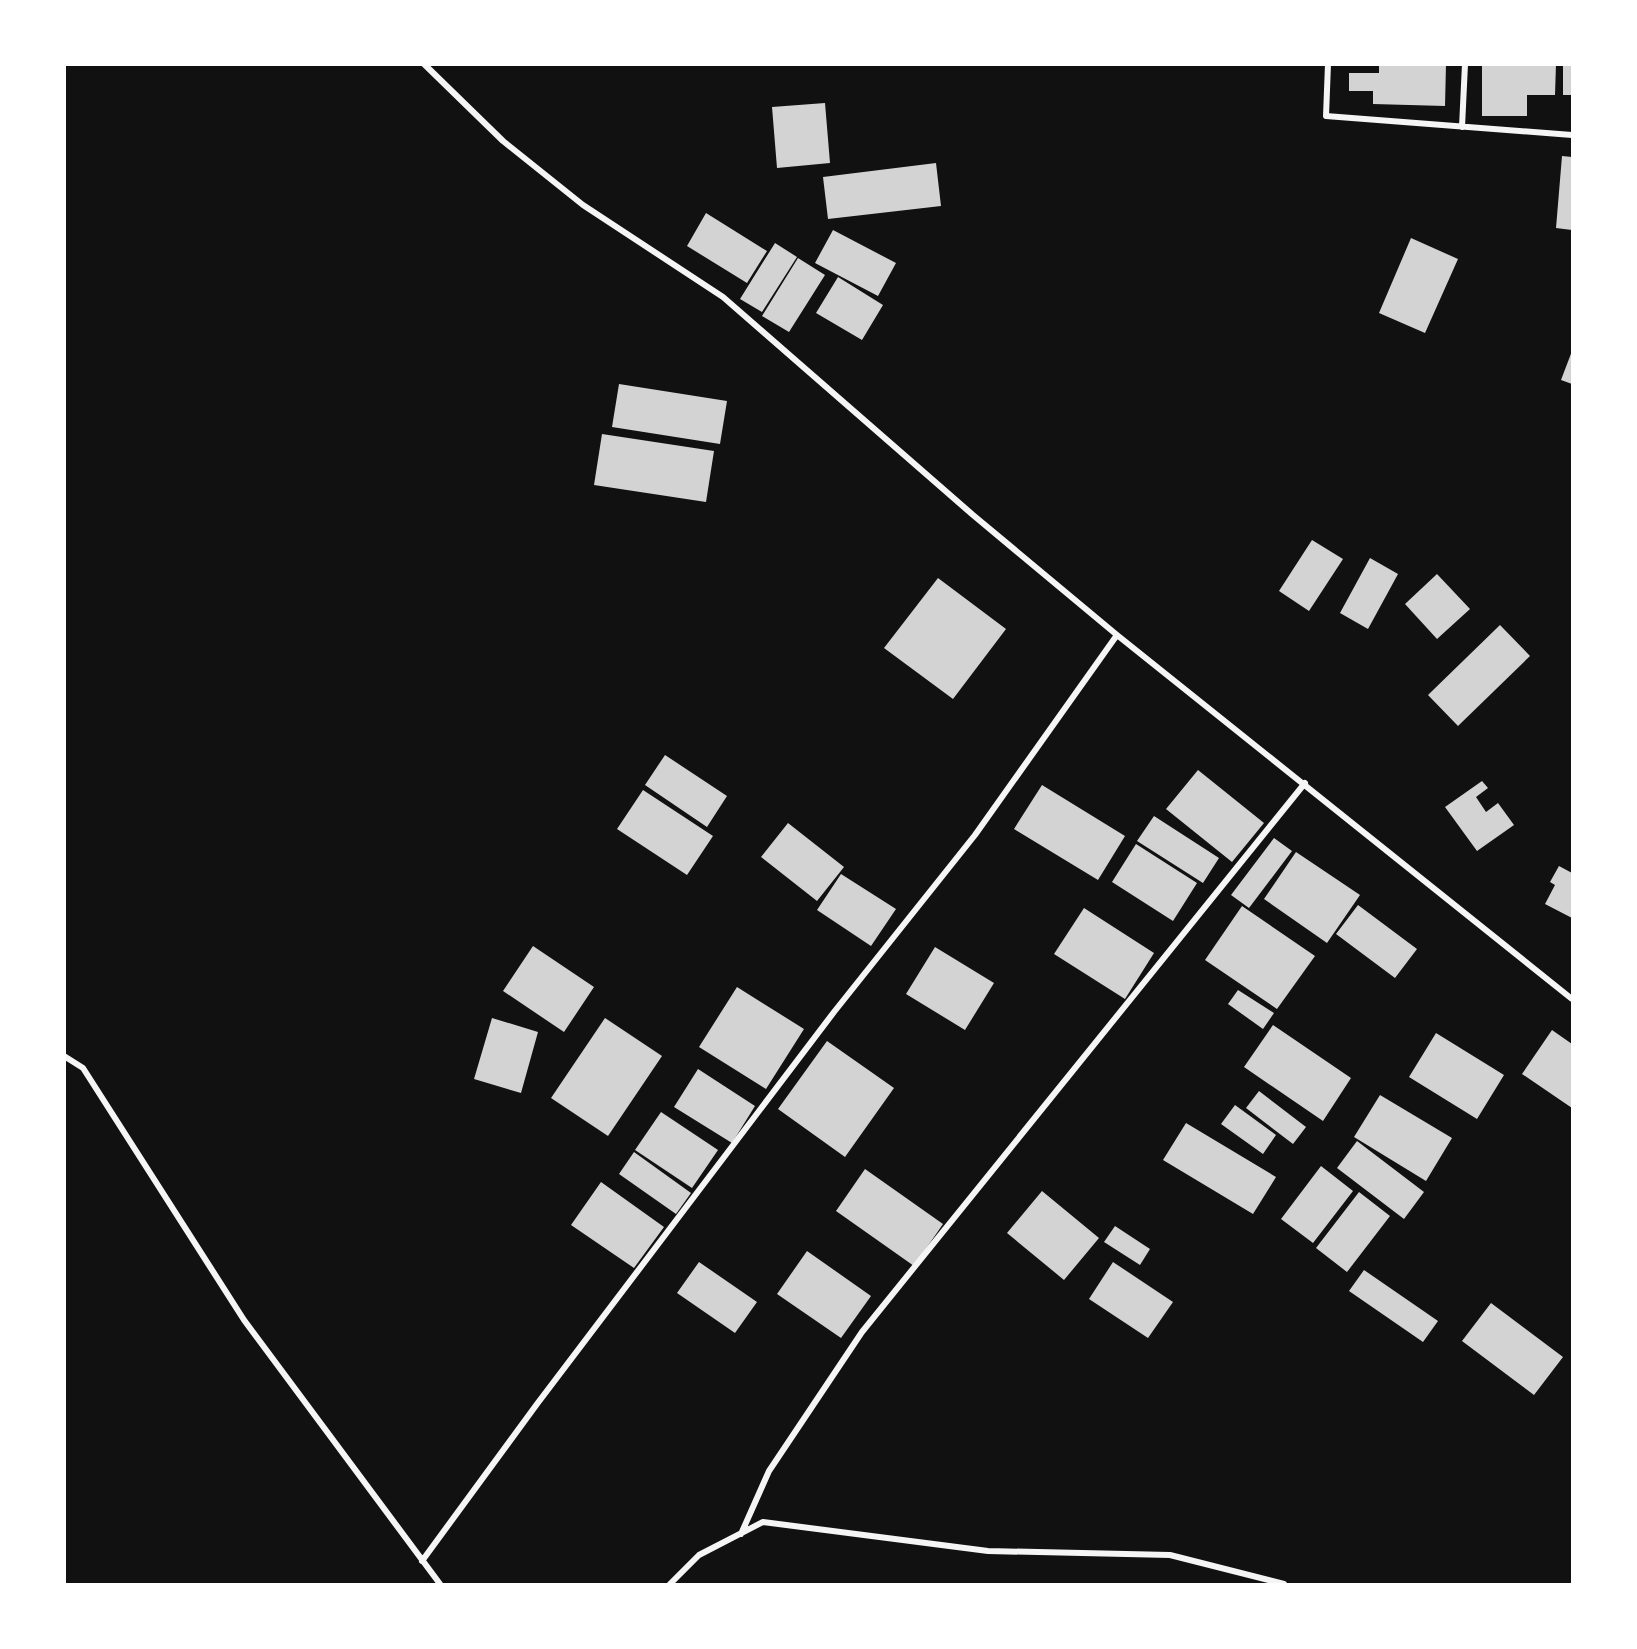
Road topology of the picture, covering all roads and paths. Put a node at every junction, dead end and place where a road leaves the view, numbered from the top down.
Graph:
1 (424, 64) edge
2 (1328, 64) edge
3 (1465, 64) edge
4 (1462, 127) junction
5 (1572, 135) edge
6 (1117, 635) junction
7 (1305, 783) junction
8 (1572, 999) edge
9 (64, 1056) edge
10 (741, 1534) junction
11 (422, 1561) junction
12 (440, 1584) edge
13 (670, 1584) edge
14 (1284, 1584) edge

1 - 6 street
2 - 4 street
3 - 4 street
4 - 5 street
6 - 7 street
6 - 11 street
7 - 8 street
7 - 10 street
9 - 11 street
10 - 13 street
10 - 14 street
11 - 12 street

